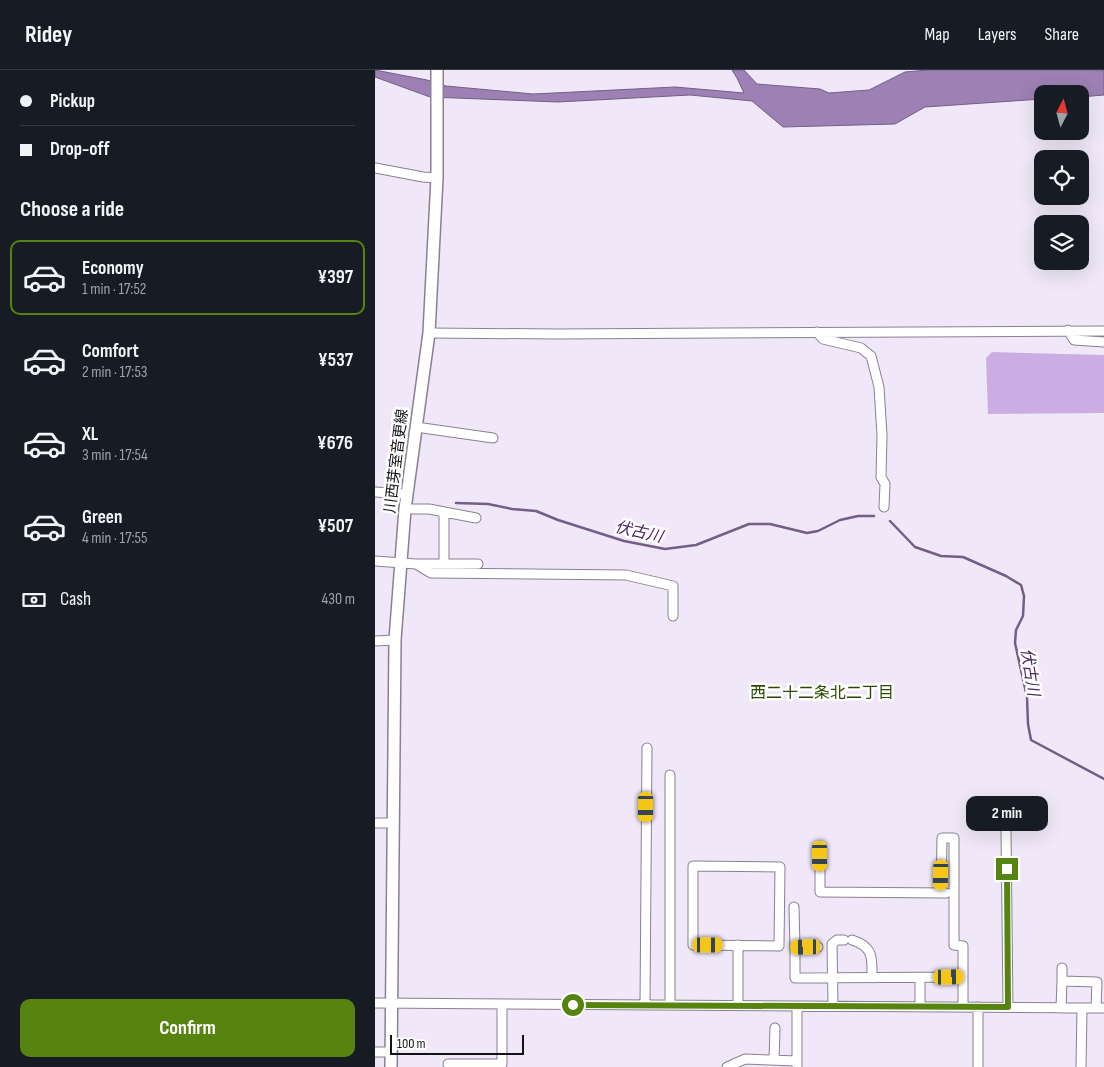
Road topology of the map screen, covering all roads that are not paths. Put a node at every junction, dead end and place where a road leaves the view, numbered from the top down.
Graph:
1 (437, 70) edge
2 (375, 168) edge
3 (437, 178) junction
4 (1068, 330) junction
5 (1104, 331) edge
6 (817, 332) junction
7 (429, 333) junction
8 (1104, 342) edge
9 (416, 427) junction
10 (493, 438) dead end
11 (375, 492) edge
12 (407, 494) junction
13 (884, 507) dead end
14 (405, 508) junction
15 (444, 512) junction
16 (476, 518) dead end
17 (375, 561) edge
18 (400, 562) junction
19 (416, 564) junction
20 (444, 564) junction
21 (478, 564) dead end
22 (673, 616) dead end
23 (375, 640) edge
24 (395, 640) junction
25 (647, 748) dead end
26 (670, 775) dead end
27 (375, 823) edge
28 (393, 823) junction
29 (1006, 830) dead end
30 (820, 856) dead end
31 (941, 893) junction
32 (954, 893) junction
33 (794, 906) dead end
34 (738, 945) junction
35 (818, 947) dead end
36 (795, 948) junction
37 (1062, 968) dead end
38 (963, 977) junction
39 (833, 978) junction
40 (871, 978) junction
41 (920, 978) junction
42 (1062, 980) junction
43 (375, 1003) edge
44 (391, 1003) junction
45 (502, 1004) junction
46 (645, 1005) junction
47 (670, 1005) junction
48 (738, 1005) junction
49 (797, 1006) junction
50 (833, 1006) junction
51 (920, 1007) junction
52 (963, 1007) junction
53 (978, 1007) junction
54 (1008, 1007) junction
55 (1061, 1008) junction
56 (1082, 1008) junction
57 (1100, 1008) edge
58 (775, 1028) dead end
59 (375, 1052) edge
60 (391, 1052) junction
61 (774, 1060) junction
62 (448, 1064) dead end
63 (797, 1064) edge
64 (391, 1067) edge
65 (727, 1067) edge
66 (978, 1067) edge
67 (1081, 1067) edge

1 - 3 main road, 川西芽室音更線
2 - 3 street
3 - 7 main road, 川西芽室音更線
4 - 5 street
4 - 6 street
4 - 8 street
6 - 7 street
6 - 13 street
7 - 9 main road, 川西芽室音更線
9 - 10 street
9 - 12 main road, 川西芽室音更線
11 - 12 street
12 - 14 main road, 川西芽室音更線
14 - 15 street
14 - 18 main road, 川西芽室音更線
15 - 16 street
15 - 20 street
17 - 18 street
18 - 19 street
18 - 24 main road, 川西芽室音更線
19 - 20 street
19 - 22 street
20 - 21 street
23 - 24 street
24 - 28 main road, 川西芽室音更線
25 - 46 street
26 - 47 street
27 - 28 street
28 - 44 main road, 川西芽室音更線
29 - 54 street
30 - 31 street
31 - 32 street
31 - 32 street
32 - 38 street
33 - 36 street
34 - 34 street
34 - 48 street
35 - 36 street
36 - 39 street
37 - 42 street
38 - 41 street
38 - 52 street
39 - 40 street
39 - 40 street
39 - 50 street
40 - 41 street
41 - 51 street
42 - 55 street
42 - 57 street
43 - 44 street
44 - 45 street
44 - 60 main road, 川西芽室音更線
45 - 46 street
45 - 62 street
46 - 47 street
47 - 48 street
48 - 49 street
49 - 50 street
49 - 63 street
50 - 51 street
51 - 52 street
52 - 53 street
53 - 54 street
53 - 66 street
54 - 55 street
55 - 56 street
56 - 57 street
56 - 67 street
58 - 61 street
59 - 60 street
60 - 64 main road, 川西芽室音更線
61 - 63 street
61 - 65 street

